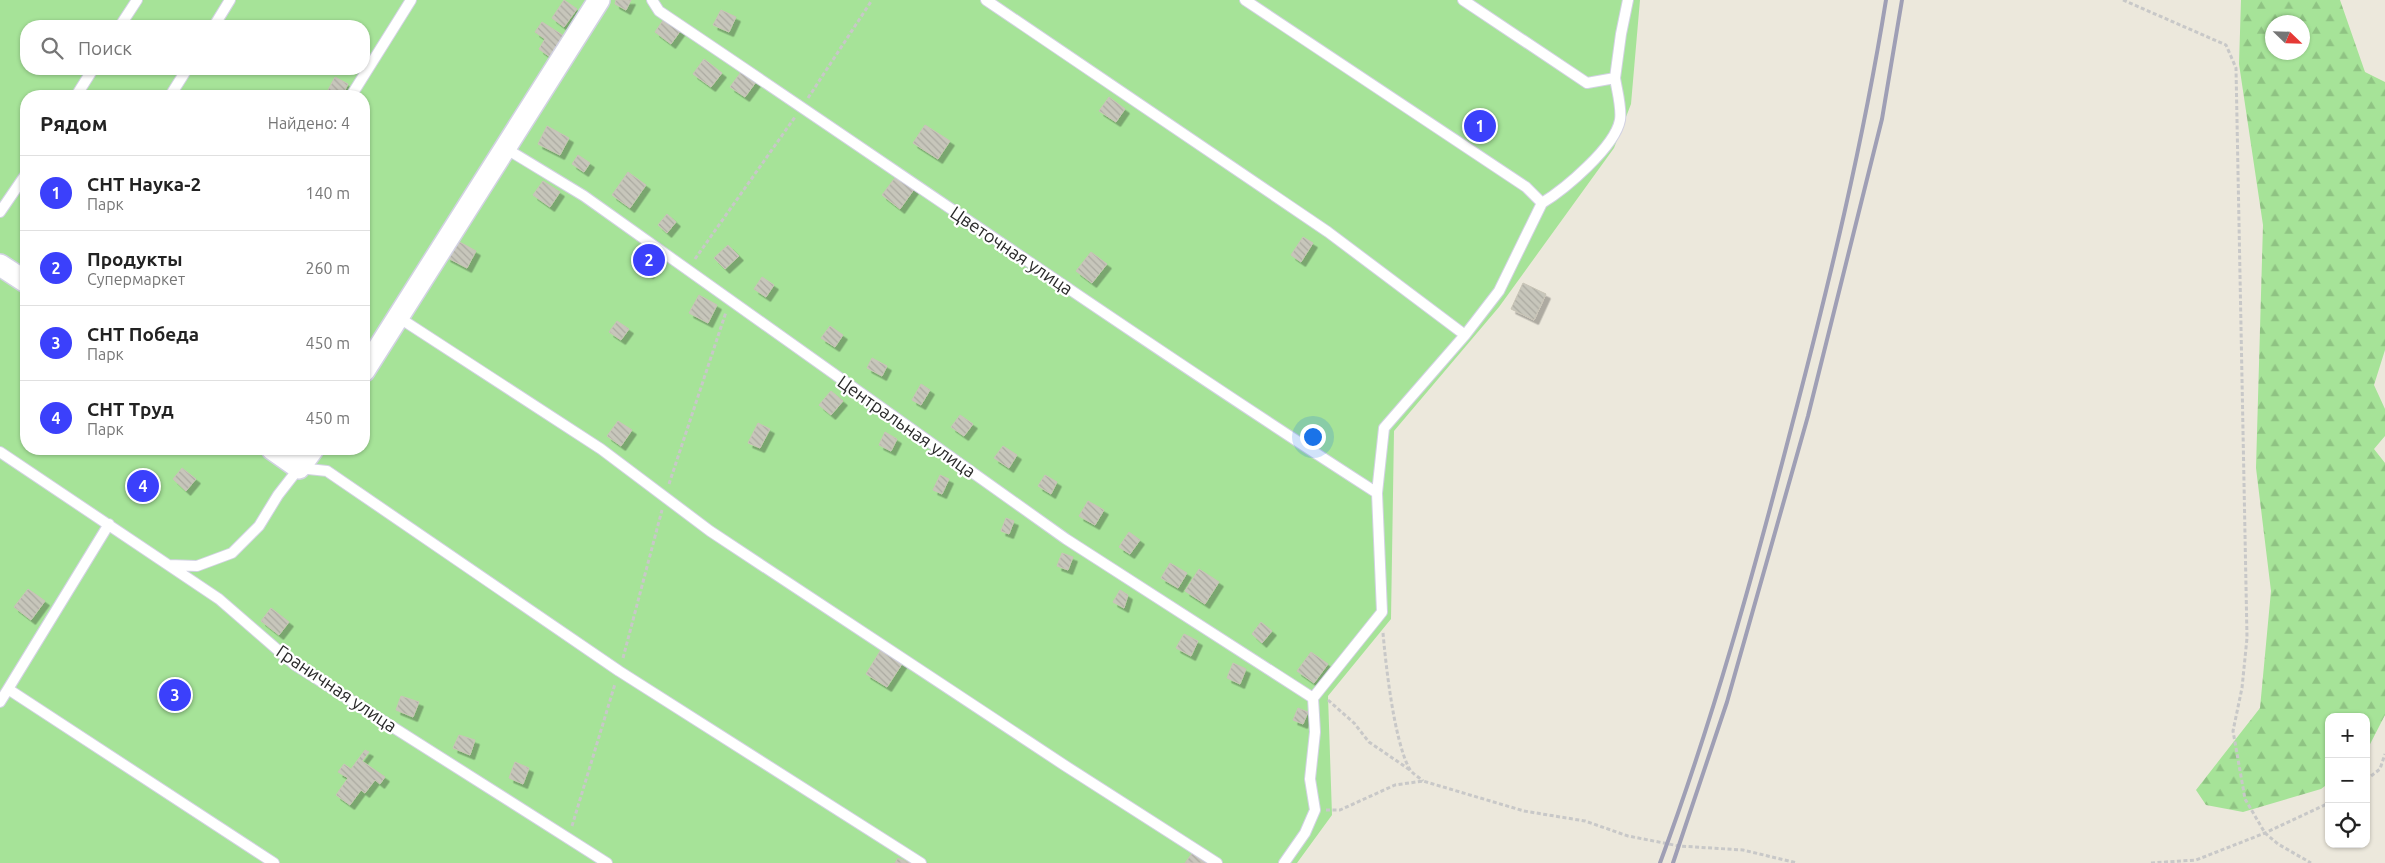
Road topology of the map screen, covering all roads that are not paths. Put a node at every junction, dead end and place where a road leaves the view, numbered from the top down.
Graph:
1 (137, 0) edge
2 (230, 0) edge
3 (411, 0) edge
4 (599, 0) edge
5 (652, 0) edge
6 (986, 0) edge
7 (1245, 0) edge
8 (1463, 0) edge
9 (1628, 0) edge
10 (124, 20) edge
11 (218, 20) edge
12 (370, 66) edge
13 (89, 75) edge
14 (183, 75) edge
15 (364, 75) edge
16 (1615, 78) junction
17 (80, 90) edge
18 (174, 90) edge
19 (355, 90) edge
20 (505, 148) junction
21 (20, 183) edge
22 (1542, 203) junction
23 (0, 212) edge
24 (0, 265) edge
25 (20, 278) edge
26 (398, 317) junction
27 (1465, 335) junction
28 (370, 361) edge
29 (0, 452) edge
30 (281, 455) edge
31 (309, 455) edge
32 (300, 468) junction
33 (1377, 493) junction
34 (109, 524) junction
35 (169, 565) junction
36 (8, 689) junction
37 (1313, 698) junction
38 (0, 702) edge
39 (274, 863) edge
40 (607, 863) edge
41 (921, 863) edge
42 (1217, 863) edge
43 (1284, 863) edge

1 - 10 lane
2 - 11 lane
3 - 12 lane
4 - 20 street
5 - 33 lane, Цветочная улица
6 - 27 lane
7 - 22 lane
8 - 16 lane
9 - 16 lane
13 - 17 lane
14 - 18 lane
15 - 19 lane
16 - 22 lane
20 - 26 street
20 - 37 lane, Центральная улица
21 - 23 lane
22 - 27 lane
24 - 25 street
26 - 28 street
26 - 42 lane
27 - 33 lane
29 - 34 lane, Граничная улица
30 - 32 street
31 - 32 street
32 - 35 lane
32 - 41 lane
33 - 37 lane
34 - 35 lane, Граничная улица
34 - 36 lane
35 - 40 lane, Граничная улица
36 - 38 lane
36 - 39 lane
37 - 43 lane

